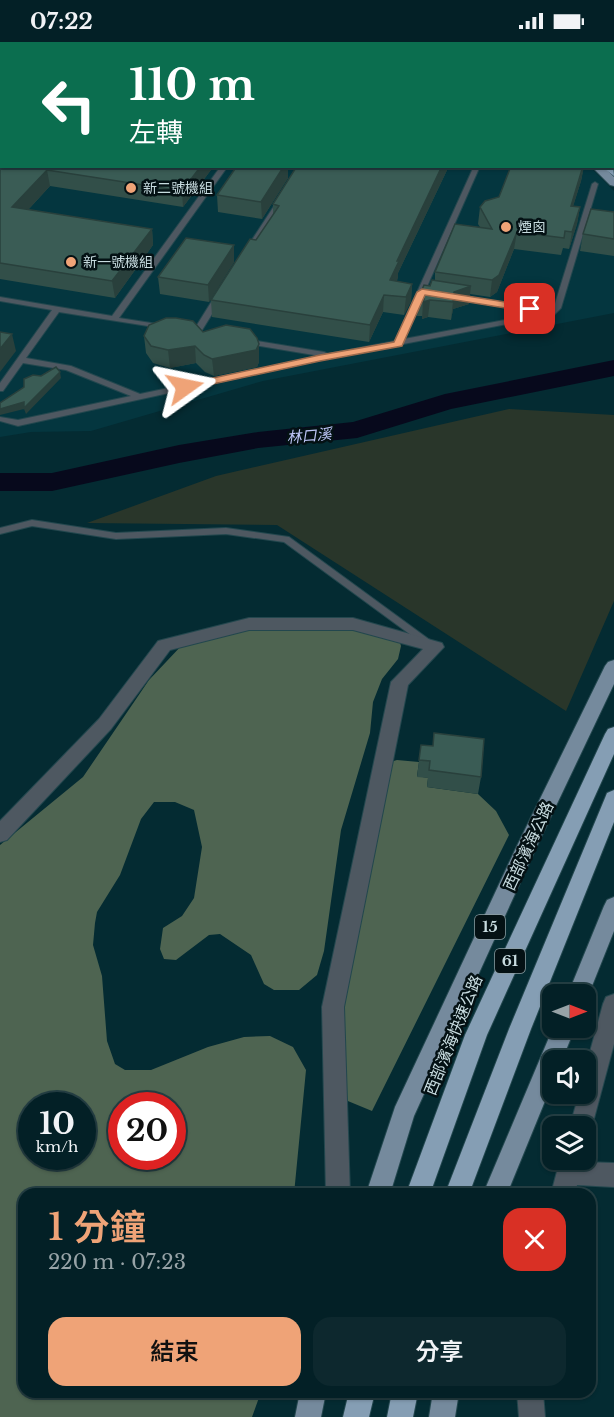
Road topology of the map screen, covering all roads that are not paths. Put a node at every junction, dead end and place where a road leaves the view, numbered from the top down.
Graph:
1 (224, 168) edge
2 (476, 168) edge
3 (598, 168) edge
4 (614, 183) edge
5 (595, 184) dead end
6 (283, 196) edge
7 (246, 254) edge
8 (422, 292) junction
9 (433, 293) edge
10 (221, 294) edge
11 (443, 295) edge
12 (0, 299) edge
13 (57, 309) junction
14 (552, 312) junction
15 (114, 319) junction
16 (172, 329) edge
17 (184, 331) edge
18 (196, 333) junction
19 (207, 335) edge
20 (230, 338) edge
21 (398, 344) junction
22 (333, 356) junction
23 (21, 360) junction
24 (0, 389) edge
25 (140, 397) junction
26 (0, 419) edge
27 (0, 531) edge
28 (436, 647) junction
29 (614, 666) edge
30 (614, 734) edge
31 (614, 798) edge
32 (0, 834) edge
33 (614, 906) edge
34 (582, 984) edge
35 (614, 1004) edge
36 (560, 1038) edge
37 (584, 1116) edge
38 (568, 1175) edge
39 (614, 1175) edge
40 (338, 1188) edge
41 (380, 1188) edge
42 (420, 1188) edge
43 (459, 1188) edge
44 (497, 1188) edge
45 (312, 1398) edge
46 (361, 1398) edge
47 (404, 1398) edge
48 (445, 1398) edge
49 (530, 1398) edge
50 (308, 1417) edge
51 (356, 1417) edge
52 (400, 1417) edge
53 (442, 1417) edge
54 (532, 1417) edge

1 - 15 lane
2 - 8 lane
3 - 4 main road
5 - 14 lane
6 - 7 lane
8 - 9 lane
8 - 21 lane
10 - 18 lane
11 - 14 lane
12 - 13 lane
13 - 15 lane
13 - 23 lane
14 - 21 lane
15 - 16 lane
17 - 18 lane
18 - 19 lane
20 - 22 lane
21 - 22 lane
22 - 25 lane
23 - 24 lane
23 - 25 lane
25 - 26 lane
27 - 28 lane
28 - 32 street
28 - 40 street
29 - 41 main road, 西部濱海公路 / 15
30 - 42 highway, 西部濱海快速公路 / 61
31 - 43 highway, 61
33 - 34 main road
35 - 37 street
36 - 44 main road
38 - 39 street
45 - 50 main road
46 - 51 highway
47 - 52 highway
48 - 53 main road
49 - 54 street

